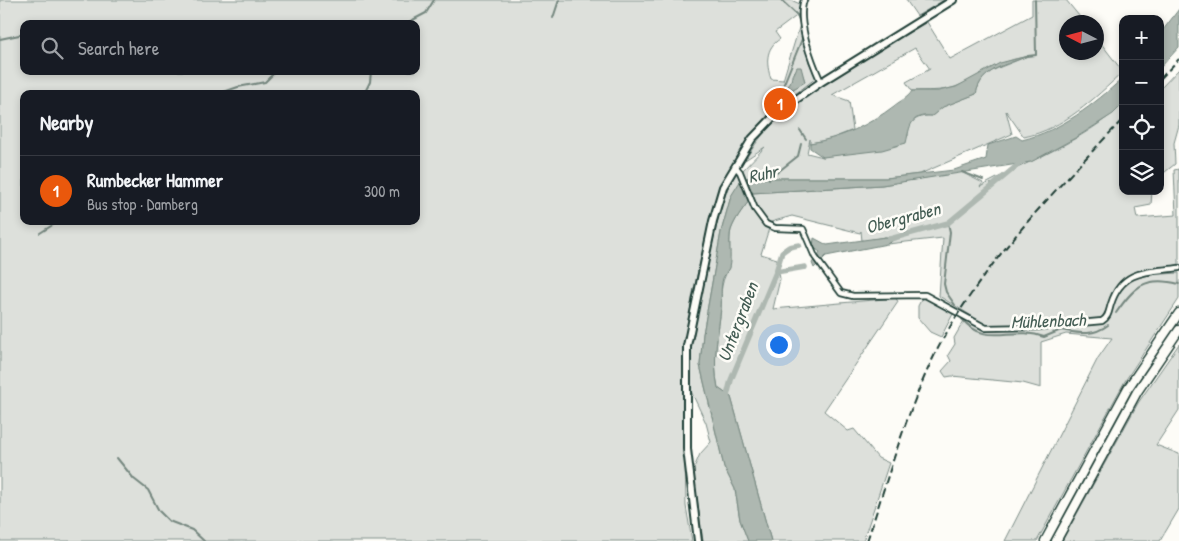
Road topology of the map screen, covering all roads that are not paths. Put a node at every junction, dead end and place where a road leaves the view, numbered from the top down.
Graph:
1 (804, 0) edge
2 (953, 0) edge
3 (821, 82) junction
4 (735, 166) junction
5 (1179, 268) edge
6 (1179, 313) edge
7 (1177, 332) edge
8 (698, 541) edge
9 (1046, 541) edge
10 (1056, 541) edge

1 - 3 street
2 - 3 main road
3 - 4 main road
4 - 5 street
4 - 8 main road
6 - 9 highway
7 - 10 highway

